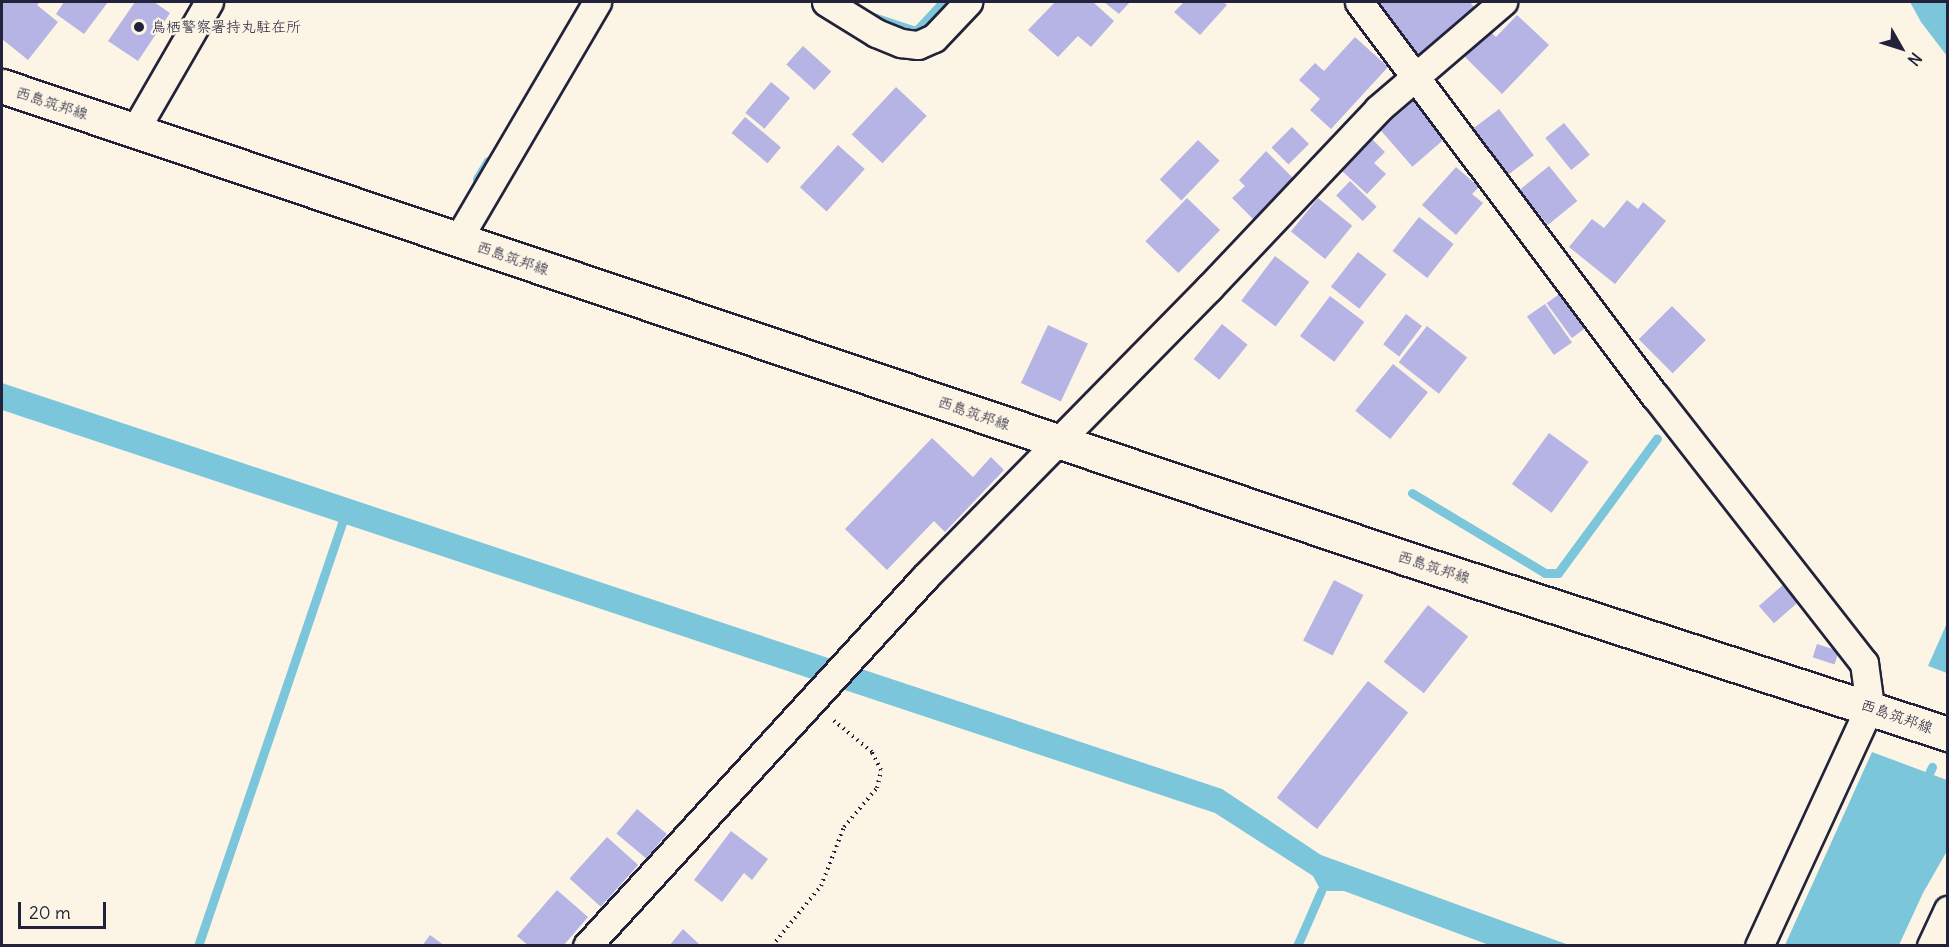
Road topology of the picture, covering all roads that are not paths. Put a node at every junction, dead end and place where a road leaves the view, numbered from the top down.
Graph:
1 (209, 2) edge
2 (597, 2) edge
3 (826, 2) edge
4 (968, 2) edge
5 (1359, 2) edge
6 (1503, 2) edge
7 (1418, 76) junction
8 (2, 86) edge
9 (135, 130) junction
10 (458, 239) junction
11 (1057, 441) junction
12 (1870, 706) junction
13 (1947, 734) edge
14 (1947, 910) edge
15 (587, 945) edge
16 (1759, 945) edge
17 (1931, 945) edge

1 - 9 street
2 - 10 street
3 - 4 street
5 - 7 street
6 - 7 street
7 - 11 street
7 - 12 street
8 - 9 main road, 西島筑邦線
9 - 10 main road, 西島筑邦線
10 - 11 main road, 西島筑邦線
11 - 12 main road, 西島筑邦線
11 - 15 street
12 - 13 main road, 西島筑邦線
12 - 16 street
14 - 17 street

